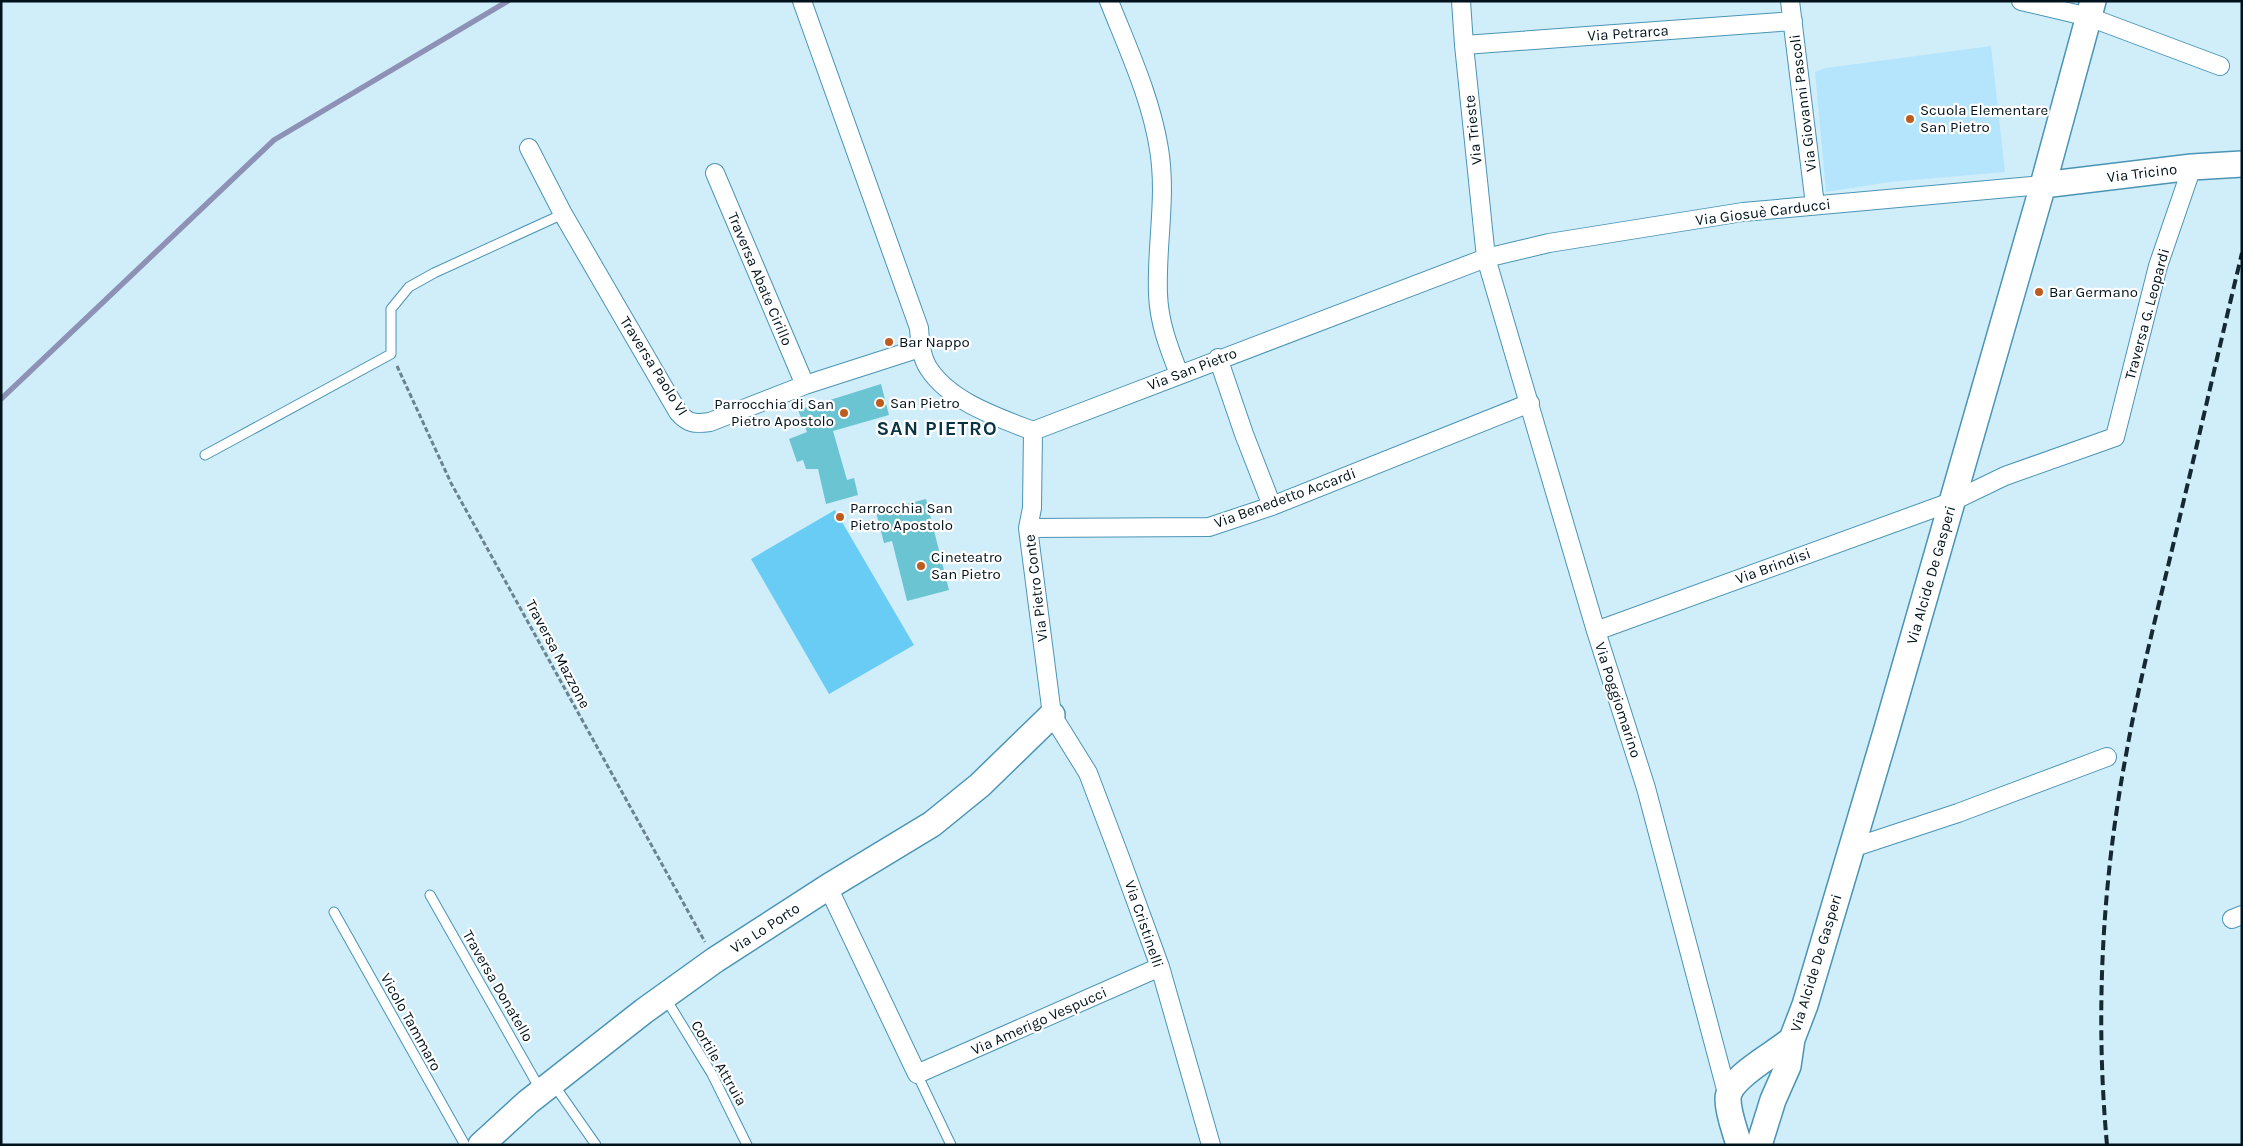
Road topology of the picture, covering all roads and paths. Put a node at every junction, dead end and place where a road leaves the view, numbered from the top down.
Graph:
1 (802, 1) edge
2 (1109, 1) edge
3 (1461, 1) edge
4 (1790, 1) edge
5 (2021, 1) edge
6 (2091, 9) edge
7 (1793, 21) junction
8 (1464, 45) junction
9 (2220, 66) dead end
10 (529, 148) dead end
11 (2242, 164) edge
12 (2192, 167) junction
13 (715, 173) dead end
14 (2043, 186) junction
15 (1815, 205) junction
16 (563, 214) junction
17 (1486, 258) junction
18 (920, 348) junction
19 (391, 354) junction
20 (1218, 358) junction
21 (1179, 374) junction
22 (805, 385) junction
23 (1530, 403) junction
24 (1033, 430) junction
25 (205, 455) dead end
26 (1951, 502) junction
27 (1272, 506) junction
28 (1028, 528) junction
29 (1596, 632) junction
30 (1052, 715) junction
31 (2107, 757) dead end
32 (1852, 848) junction
33 (828, 887) junction
34 (430, 895) dead end
35 (334, 912) dead end
36 (715, 960) junction
37 (1160, 967) junction
38 (664, 996) junction
39 (1792, 1039) junction
40 (918, 1074) junction
41 (1744, 1074) junction
42 (547, 1087) junction
43 (1729, 1104) junction
44 (1770, 1108) junction
45 (465, 1145) edge
46 (481, 1145) edge
47 (596, 1145) edge
48 (747, 1145) edge
49 (951, 1145) edge
50 (1211, 1145) edge
51 (1739, 1145) edge
52 (1759, 1145) edge

1 - 18 street
2 - 21 street
3 - 8 street, Via Trieste
4 - 7 street, Via Giovanni Pascoli
5 - 6 street
6 - 9 street
6 - 14 main road, Via Alcide De Gasperi
7 - 8 street, Via Petrarca
7 - 15 street, Via Giovanni Pascoli
8 - 17 street, Via Trieste
10 - 16 street, Traversa Paolo VI
11 - 12 main road, Via Tricino
12 - 14 main road, Via Tricino
12 - 26 street, Traversa G. Leopardi
13 - 22 street, Traversa Abate Cirillo
14 - 15 street, Via Giosuè Carducci
14 - 26 main road, Via Alcide De Gasperi
15 - 17 street, Via Giosuè Carducci
16 - 19 lane
16 - 22 street, Traversa Paolo VI
17 - 20 street, Via San Pietro
17 - 23 street, Via Poggiomarino
18 - 22 street, Traversa Paolo VI
18 - 24 street
19 - 25 lane
19 - 36 path, Traversa Mazzone
20 - 21 street, Via San Pietro
20 - 27 street
21 - 24 street, Via San Pietro
23 - 27 street, Via Benedetto Accardi
23 - 29 street, Via Poggiomarino
24 - 28 street, Via Pietro Conte
26 - 29 street, Via Brindisi
26 - 32 main road, Via Alcide De Gasperi
27 - 28 street, Via Benedetto Accardi
28 - 30 street, Via Pietro Conte
29 - 43 street, Via Poggiomarino
30 - 33 main road, Via Lo Porto
30 - 37 street, Via Cristinelli
31 - 32 street
32 - 39 main road, Via Alcide De Gasperi
33 - 36 main road, Via Lo Porto
33 - 40 street
34 - 42 lane, Traversa Donatello
35 - 45 lane, Vicolo Tammaro
36 - 38 main road, Via Lo Porto
37 - 40 street, Via Amerigo Vespucci
37 - 50 street, Via Cristinelli
38 - 42 main road, Via Lo Porto
38 - 48 lane, Cortile Attruia
39 - 41 main road
39 - 44 main road, Via Alcide De Gasperi
40 - 49 lane
41 - 43 main road
41 - 44 main road
42 - 46 main road, Via Lo Porto
42 - 47 lane, Traversa Donatello
43 - 44 main road
43 - 51 main road, Via Poggiomarino
44 - 52 main road, Via Alcide De Gasperi

